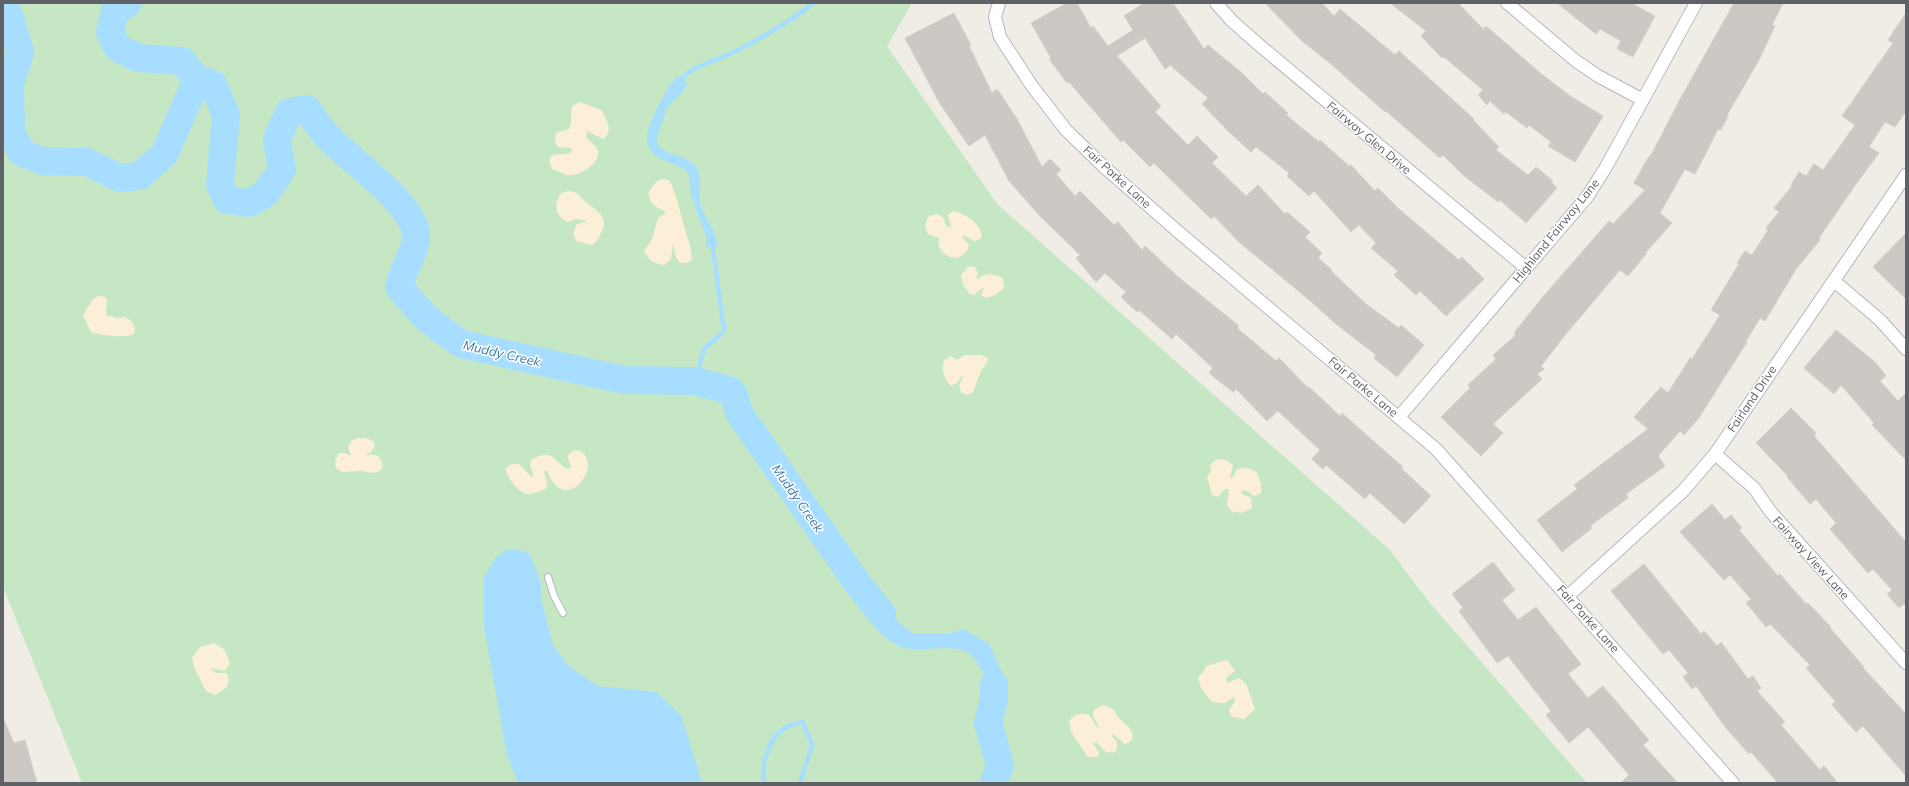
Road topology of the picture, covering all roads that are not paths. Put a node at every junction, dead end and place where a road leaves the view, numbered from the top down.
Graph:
1 (999, 3) edge
2 (1216, 3) edge
3 (1507, 3) edge
4 (1696, 3) edge
5 (1643, 100) junction
6 (1906, 175) edge
7 (1526, 268) junction
8 (1834, 281) junction
9 (1906, 349) edge
10 (1399, 417) junction
11 (1715, 454) junction
12 (548, 577) dead end
13 (1568, 596) junction
14 (563, 614) dead end
15 (1906, 663) edge
16 (1733, 783) edge

1 - 10 street, Fair Parke Lane
2 - 7 street, Fairway Glen Drive
3 - 5 street
4 - 5 street, Highland Fairway Lane
5 - 7 street, Highland Fairway Lane
6 - 8 street, Fairland Drive
7 - 10 street, Highland Fairway Lane
8 - 9 street
8 - 11 street, Fairland Drive
10 - 13 street, Fair Parke Lane
11 - 13 street, Fairland Drive
11 - 15 street, Fairway View Lane
12 - 14 lane
13 - 16 street, Fair Parke Lane

